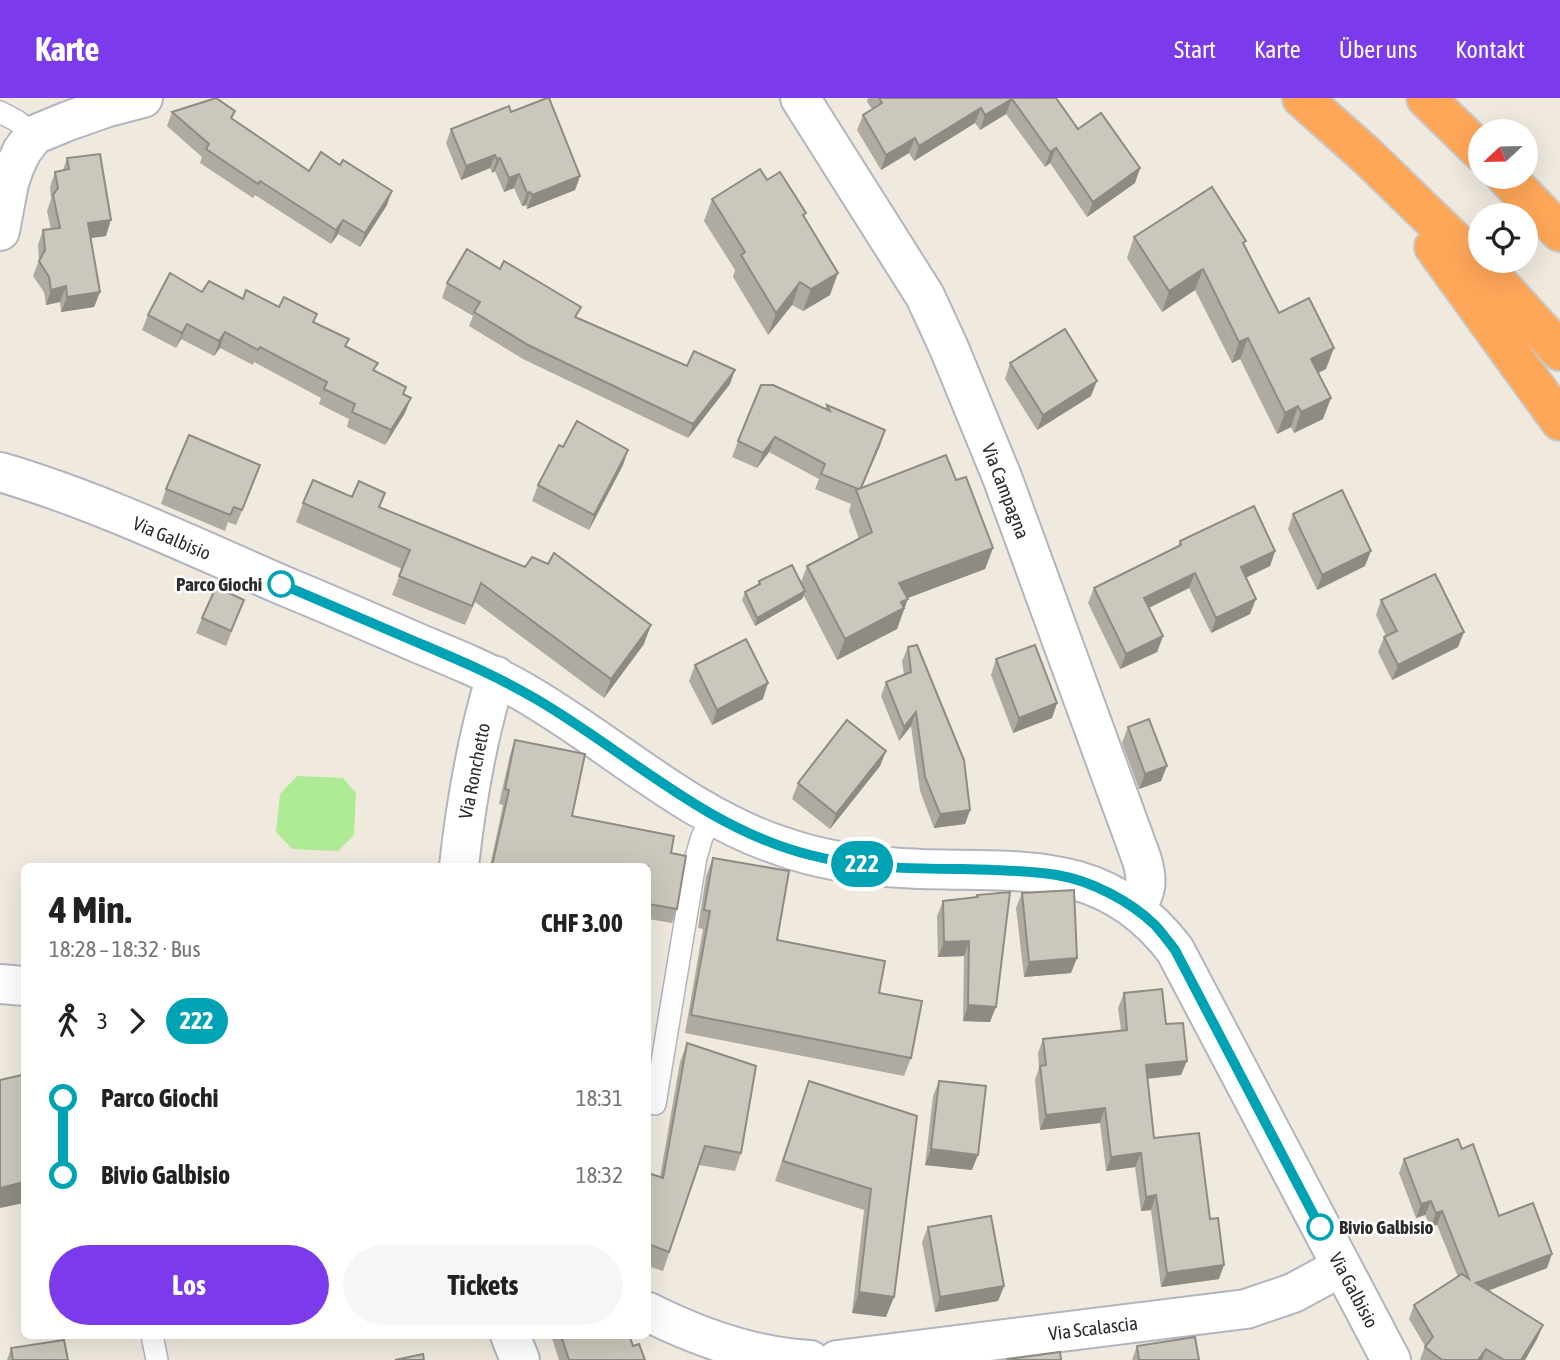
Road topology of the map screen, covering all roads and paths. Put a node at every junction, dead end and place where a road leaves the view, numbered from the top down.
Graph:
1 (142, 98) edge
2 (800, 98) edge
3 (1302, 98) edge
4 (1426, 98) edge
5 (0, 112) edge
6 (34, 135) junction
7 (1468, 139) edge
8 (1366, 155) junction
9 (1518, 189) edge
10 (0, 231) edge
11 (1560, 232) edge
12 (1560, 351) edge
13 (1560, 421) edge
14 (0, 472) edge
15 (496, 676) junction
16 (713, 815) junction
17 (459, 863) edge
18 (1135, 909) junction
19 (0, 984) edge
20 (21, 986) edge
21 (655, 1104) dead end
22 (1341, 1268) junction
23 (651, 1313) edge
24 (153, 1339) edge
25 (512, 1339) edge
26 (157, 1360) edge
27 (520, 1360) edge
28 (810, 1360) edge
29 (837, 1360) edge
30 (1391, 1360) edge

1 - 6 street
2 - 18 street, Via Campagna
3 - 8 highway
4 - 7 highway
5 - 6 lane
6 - 10 street
8 - 12 highway
8 - 13 highway
9 - 11 highway
14 - 15 street, Via Galbisio
15 - 16 street, Via Galbisio
15 - 17 street, Via Ronchetto
16 - 18 street, Via Galbisio
16 - 21 lane
18 - 22 street, Via Galbisio
19 - 20 street
22 - 29 street, Via Scalascia
22 - 30 street, Via Galbisio
23 - 28 street
24 - 26 lane
25 - 27 street

